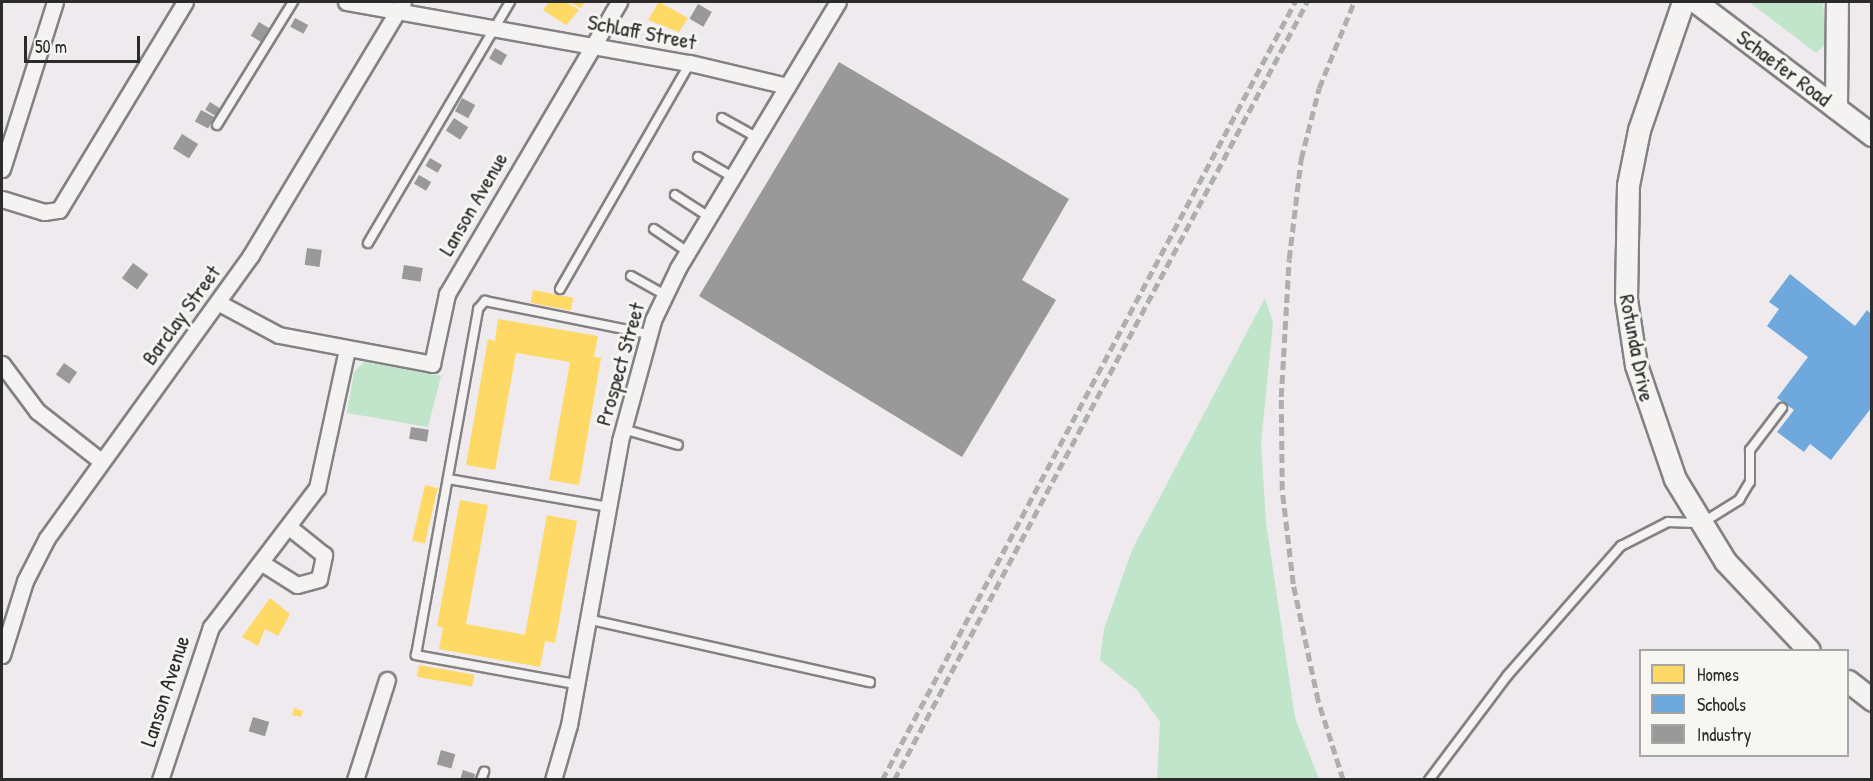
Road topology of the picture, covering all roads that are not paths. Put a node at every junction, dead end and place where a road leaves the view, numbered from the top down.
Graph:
1 (55, 2) edge
2 (184, 2) edge
3 (293, 2) edge
4 (346, 2) edge
5 (510, 2) edge
6 (619, 2) edge
7 (837, 2) edge
8 (1683, 2) edge
9 (1696, 2) edge
10 (1837, 2) edge
11 (400, 6) edge
12 (494, 28) junction
13 (592, 45) junction
14 (690, 63) junction
15 (787, 86) junction
16 (1836, 108) junction
17 (722, 118) dead end
18 (217, 125) dead end
19 (1872, 135) edge
20 (756, 137) junction
21 (699, 157) dead end
22 (2, 169) edge
23 (732, 177) junction
24 (675, 195) dead end
25 (2, 199) edge
26 (709, 217) junction
27 (654, 229) dead end
28 (368, 243) dead end
29 (688, 252) junction
30 (631, 276) dead end
31 (560, 289) dead end
32 (664, 294) junction
33 (219, 303) junction
34 (649, 334) junction
35 (348, 349) junction
36 (2, 364) edge
37 (1782, 408) dead end
38 (623, 429) junction
39 (678, 446) dead end
40 (101, 461) junction
41 (448, 479) junction
42 (608, 507) junction
43 (1702, 523) junction
44 (289, 527) junction
45 (262, 563) junction
46 (587, 619) junction
47 (1807, 649) edge
48 (2, 655) edge
49 (387, 680) dead end
50 (870, 682) dead end
51 (1849, 682) edge
52 (575, 684) junction
53 (1872, 700) edge
54 (160, 780) edge
55 (355, 780) edge
56 (553, 780) edge
57 (1429, 780) edge

1 - 22 street
2 - 25 street
3 - 18 lane
4 - 11 street, Schlaff Street
5 - 12 lane
6 - 13 street, Lanson Avenue
7 - 15 street, Prospect Street
8 - 43 main road, Rotunda Drive
9 - 16 main road, Schaefer Road
10 - 16 main road
11 - 12 street, Schlaff Street
11 - 33 street, Barclay Street
12 - 13 street, Schlaff Street
12 - 28 lane
13 - 14 street, Schlaff Street
13 - 35 street, Lanson Avenue
14 - 15 street, Schlaff Street
14 - 31 lane
15 - 20 street, Prospect Street
16 - 19 main road, Schaefer Road
17 - 20 lane
20 - 23 street, Prospect Street
21 - 23 lane
23 - 26 street, Prospect Street
24 - 26 lane
26 - 29 street, Prospect Street
27 - 29 lane
29 - 32 street, Prospect Street
30 - 32 lane
32 - 34 street, Prospect Street
33 - 35 street, Lanson Avenue
33 - 40 street, Barclay Street
34 - 38 street, Prospect Street
34 - 41 lane
35 - 44 street, Lanson Avenue
36 - 40 street
37 - 43 lane
38 - 39 lane
38 - 42 street, Prospect Street
40 - 48 street, Barclay Street
41 - 42 lane
41 - 52 lane
42 - 46 street, Prospect Street
43 - 47 main road, Rotunda Drive
43 - 57 lane
44 - 45 street, Lanson Avenue
44 - 45 street
45 - 54 street, Lanson Avenue
46 - 50 lane
46 - 52 street, Prospect Street
49 - 55 street
51 - 53 main road
52 - 56 street, Prospect Street

